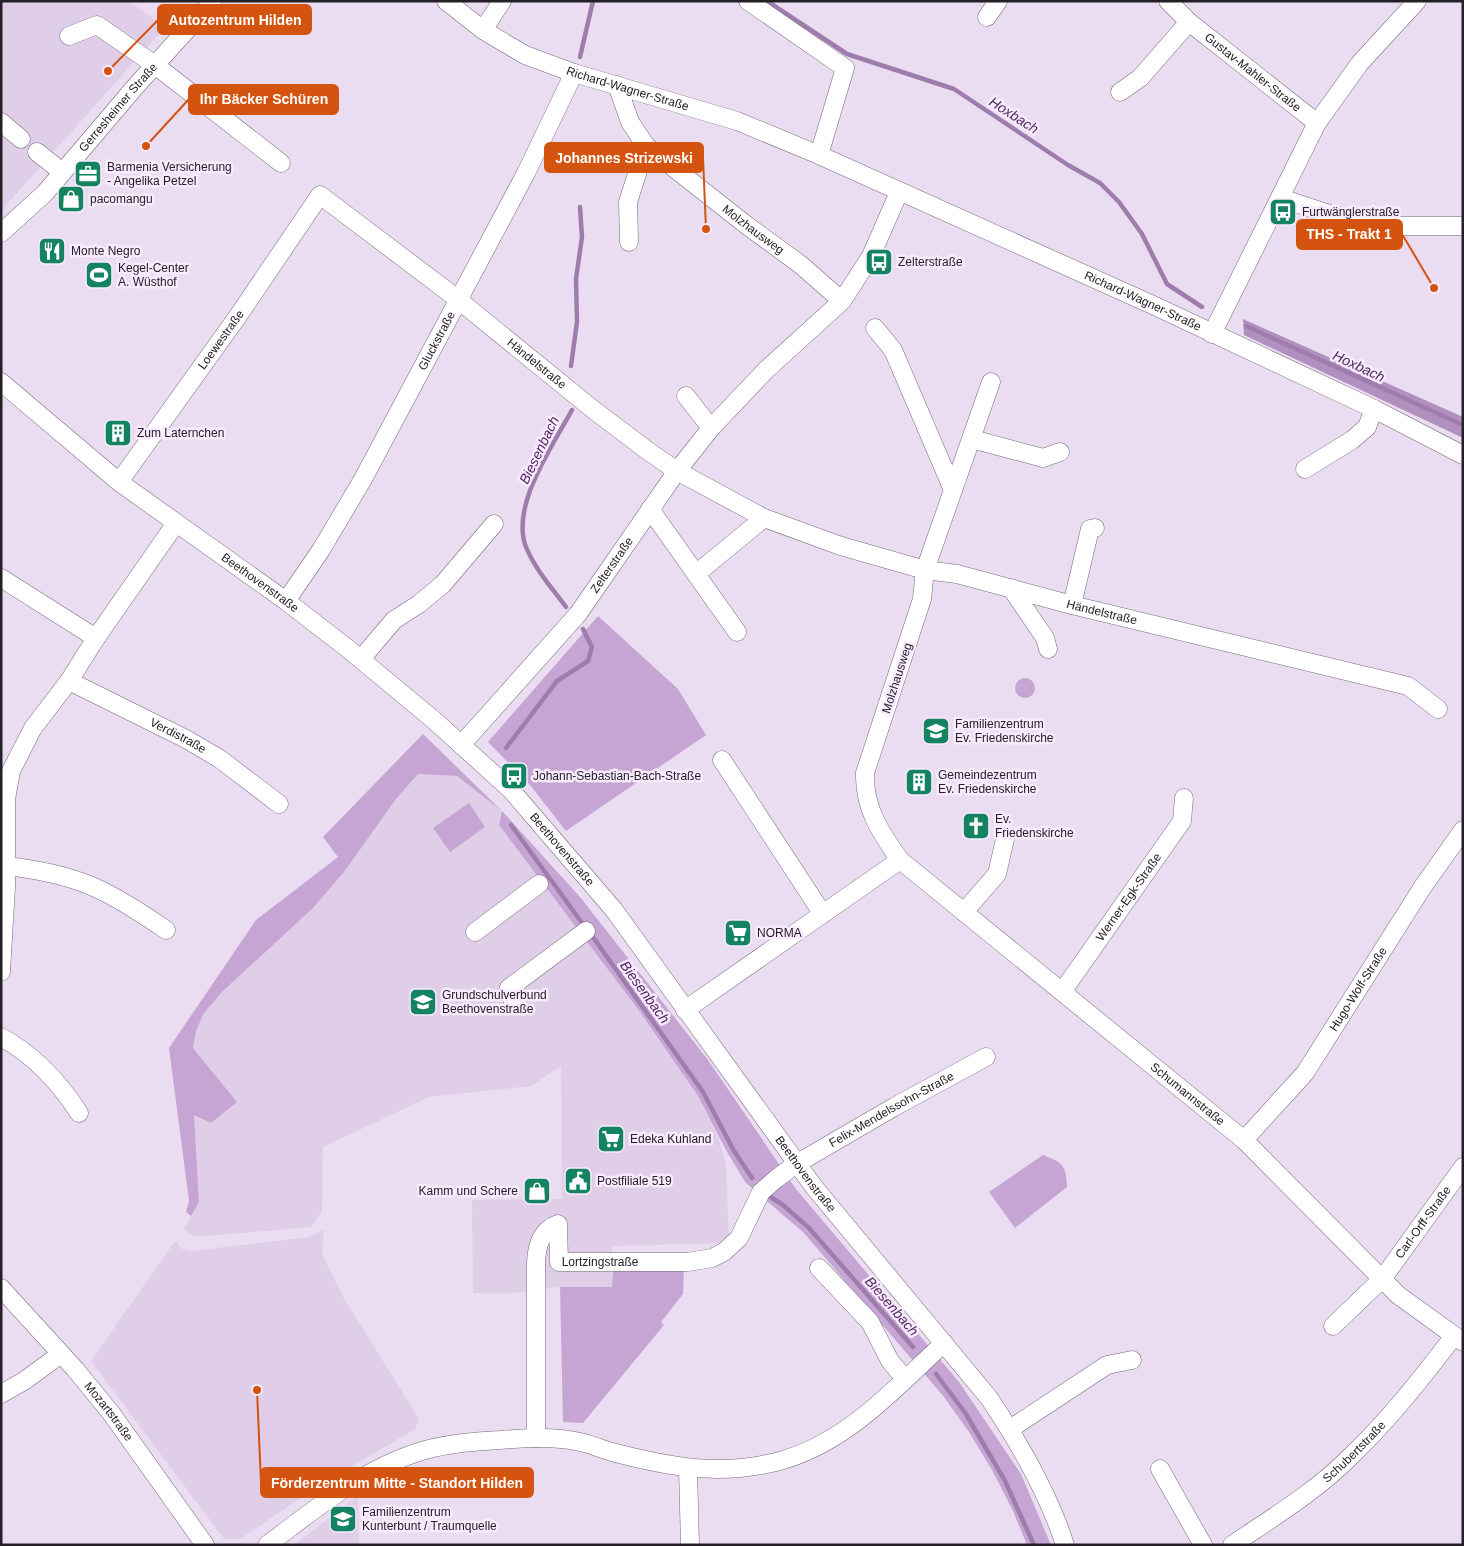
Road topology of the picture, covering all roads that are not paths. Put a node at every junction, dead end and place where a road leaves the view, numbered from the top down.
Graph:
1 (213, 1) edge
2 (446, 1) edge
3 (502, 1) edge
4 (748, 1) edge
5 (998, 1) edge
6 (1168, 1) edge
7 (1417, 1) edge
8 (987, 17) dead end
9 (1189, 22) junction
10 (483, 30) junction
11 (69, 36) dead end
12 (154, 65) junction
13 (574, 73) junction
14 (617, 85) junction
15 (1120, 92) dead end
16 (1, 122) edge
17 (1317, 123) junction
18 (21, 139) dead end
19 (646, 146) junction
20 (37, 152) dead end
21 (819, 155) junction
22 (281, 163) dead end
23 (62, 172) junction
24 (899, 192) junction
25 (320, 195) joint
26 (1280, 198) junction
27 (1463, 226) edge
28 (1, 233) edge
29 (629, 242) dead end
30 (459, 300) junction
31 (842, 300) junction
32 (875, 328) dead end
33 (1212, 334) junction
34 (1, 382) edge
35 (991, 382) dead end
36 (686, 396) dead end
37 (1374, 409) junction
38 (711, 428) junction
39 (972, 439) junction
40 (1060, 452) dead end
41 (1463, 455) edge
42 (1305, 469) dead end
43 (677, 470) junction
44 (119, 482) junction
45 (953, 490) junction
46 (650, 509) junction
47 (764, 518) junction
48 (176, 523) junction
49 (494, 524) dead end
50 (1095, 528) dead end
51 (925, 570) junction
52 (696, 574) junction
53 (1, 578) edge
54 (1011, 588) junction
55 (286, 601) junction
56 (1072, 605) junction
57 (737, 632) dead end
58 (96, 638) junction
59 (1048, 649) dead end
60 (361, 659) junction
61 (69, 681) junction
62 (1438, 709) dead end
63 (461, 745) junction
64 (722, 760) dead end
65 (6, 768) edge
66 (1184, 798) dead end
67 (279, 804) dead end
68 (1463, 830) edge
69 (1005, 839) dead end
70 (900, 860) junction
71 (6, 866) junction
72 (539, 884) dead end
73 (964, 912) junction
74 (822, 913) junction
75 (166, 930) dead end
76 (586, 931) dead end
77 (475, 932) dead end
78 (3, 942) edge
79 (1, 972) edge
80 (1062, 992) junction
81 (513, 1002) dead end
82 (685, 1010) junction
83 (1, 1036) edge
84 (986, 1057) dead end
85 (79, 1114) dead end
86 (1244, 1140) junction
87 (796, 1164) junction
88 (1463, 1168) edge
89 (820, 1268) dead end
90 (1383, 1278) junction
91 (1, 1288) edge
92 (1333, 1326) dead end
93 (1459, 1339) edge
94 (944, 1344) junction
95 (61, 1354) junction
96 (1132, 1360) dead end
97 (905, 1380) junction
98 (1, 1394) edge
99 (1010, 1428) junction
100 (536, 1438) junction
101 (688, 1469) junction
102 (1160, 1469) dead end
103 (1236, 1543) edge
104 (205, 1545) edge
105 (267, 1545) edge
106 (690, 1545) edge
107 (1065, 1545) edge
108 (1204, 1545) edge

1 - 12 street, Gerresheimer Straße
2 - 10 street, Richard-Wagner-Straße
3 - 10 street
4 - 21 street
5 - 8 street
6 - 9 street, Gustav-Mahler-Straße
7 - 17 street
9 - 15 street
9 - 17 street, Gustav-Mahler-Straße
10 - 13 street, Richard-Wagner-Straße
11 - 12 street
12 - 22 street
12 - 23 street, Gerresheimer Straße
13 - 14 street, Richard-Wagner-Straße
13 - 30 street, Gluckstraße
14 - 19 street, Molzhausweg
14 - 21 street, Richard-Wagner-Straße
16 - 18 street
17 - 26 street
19 - 29 street
19 - 31 street, Molzhausweg
20 - 23 street
21 - 24 street, Richard-Wagner-Straße
23 - 28 street, Gerresheimer Straße
24 - 31 street, Zelterstraße
24 - 33 street, Richard-Wagner-Straße
25 - 30 street, Händelstraße
25 - 44 street, Loewestraße
26 - 27 street
26 - 33 street
30 - 43 street, Händelstraße
30 - 55 street, Gluckstraße
31 - 38 street, Zelterstraße
32 - 45 street
33 - 37 street, Richard-Wagner-Straße
34 - 44 street, Beethovenstraße
35 - 39 street, Molzhausweg
36 - 38 street
37 - 41 street, Richard-Wagner-Straße
37 - 42 street
38 - 43 street, Zelterstraße
39 - 40 street
39 - 45 street, Molzhausweg
43 - 46 street, Zelterstraße
43 - 47 street, Händelstraße
44 - 48 street, Beethovenstraße
45 - 51 street, Molzhausweg
46 - 52 street
46 - 63 street, Zelterstraße
47 - 51 street, Händelstraße
47 - 52 street
48 - 55 street, Beethovenstraße
48 - 58 street
49 - 60 street
50 - 56 street
51 - 54 street, Händelstraße
51 - 70 street, Molzhausweg
52 - 57 street
53 - 58 street
54 - 56 street, Händelstraße
54 - 59 street
55 - 60 street, Beethovenstraße
56 - 62 street, Händelstraße
58 - 61 street
60 - 63 street, Beethovenstraße
61 - 65 street
61 - 67 street, Verdistraße
63 - 82 street, Beethovenstraße
64 - 74 street
65 - 71 street
66 - 80 street, Werner-Egk-Straße
68 - 86 street, Hugo-Wolf-Straße
69 - 73 street
70 - 73 street, Schumannstraße
70 - 74 street
71 - 75 street
71 - 78 street
72 - 77 street
73 - 80 street, Schumannstraße
74 - 82 street
76 - 81 street
78 - 79 street
80 - 86 street, Schumannstraße
82 - 87 street, Beethovenstraße
83 - 85 street
84 - 87 street, Felix-Mendelssohn-Straße
86 - 90 street, Schumannstraße
87 - 94 street, Beethovenstraße
87 - 100 street, Lortzingstraße
88 - 90 street, Carl-Orff-Straße
89 - 97 street
90 - 92 street, Carl-Orff-Straße
90 - 93 street, Schumannstraße
91 - 95 street, Mozartstraße
93 - 103 street, Schubertstraße
94 - 97 street
94 - 99 street, Beethovenstraße
95 - 98 street
95 - 104 street, Mozartstraße
96 - 99 street
97 - 101 street
99 - 107 street, Beethovenstraße
100 - 101 street
100 - 105 street
101 - 106 street
102 - 108 street

